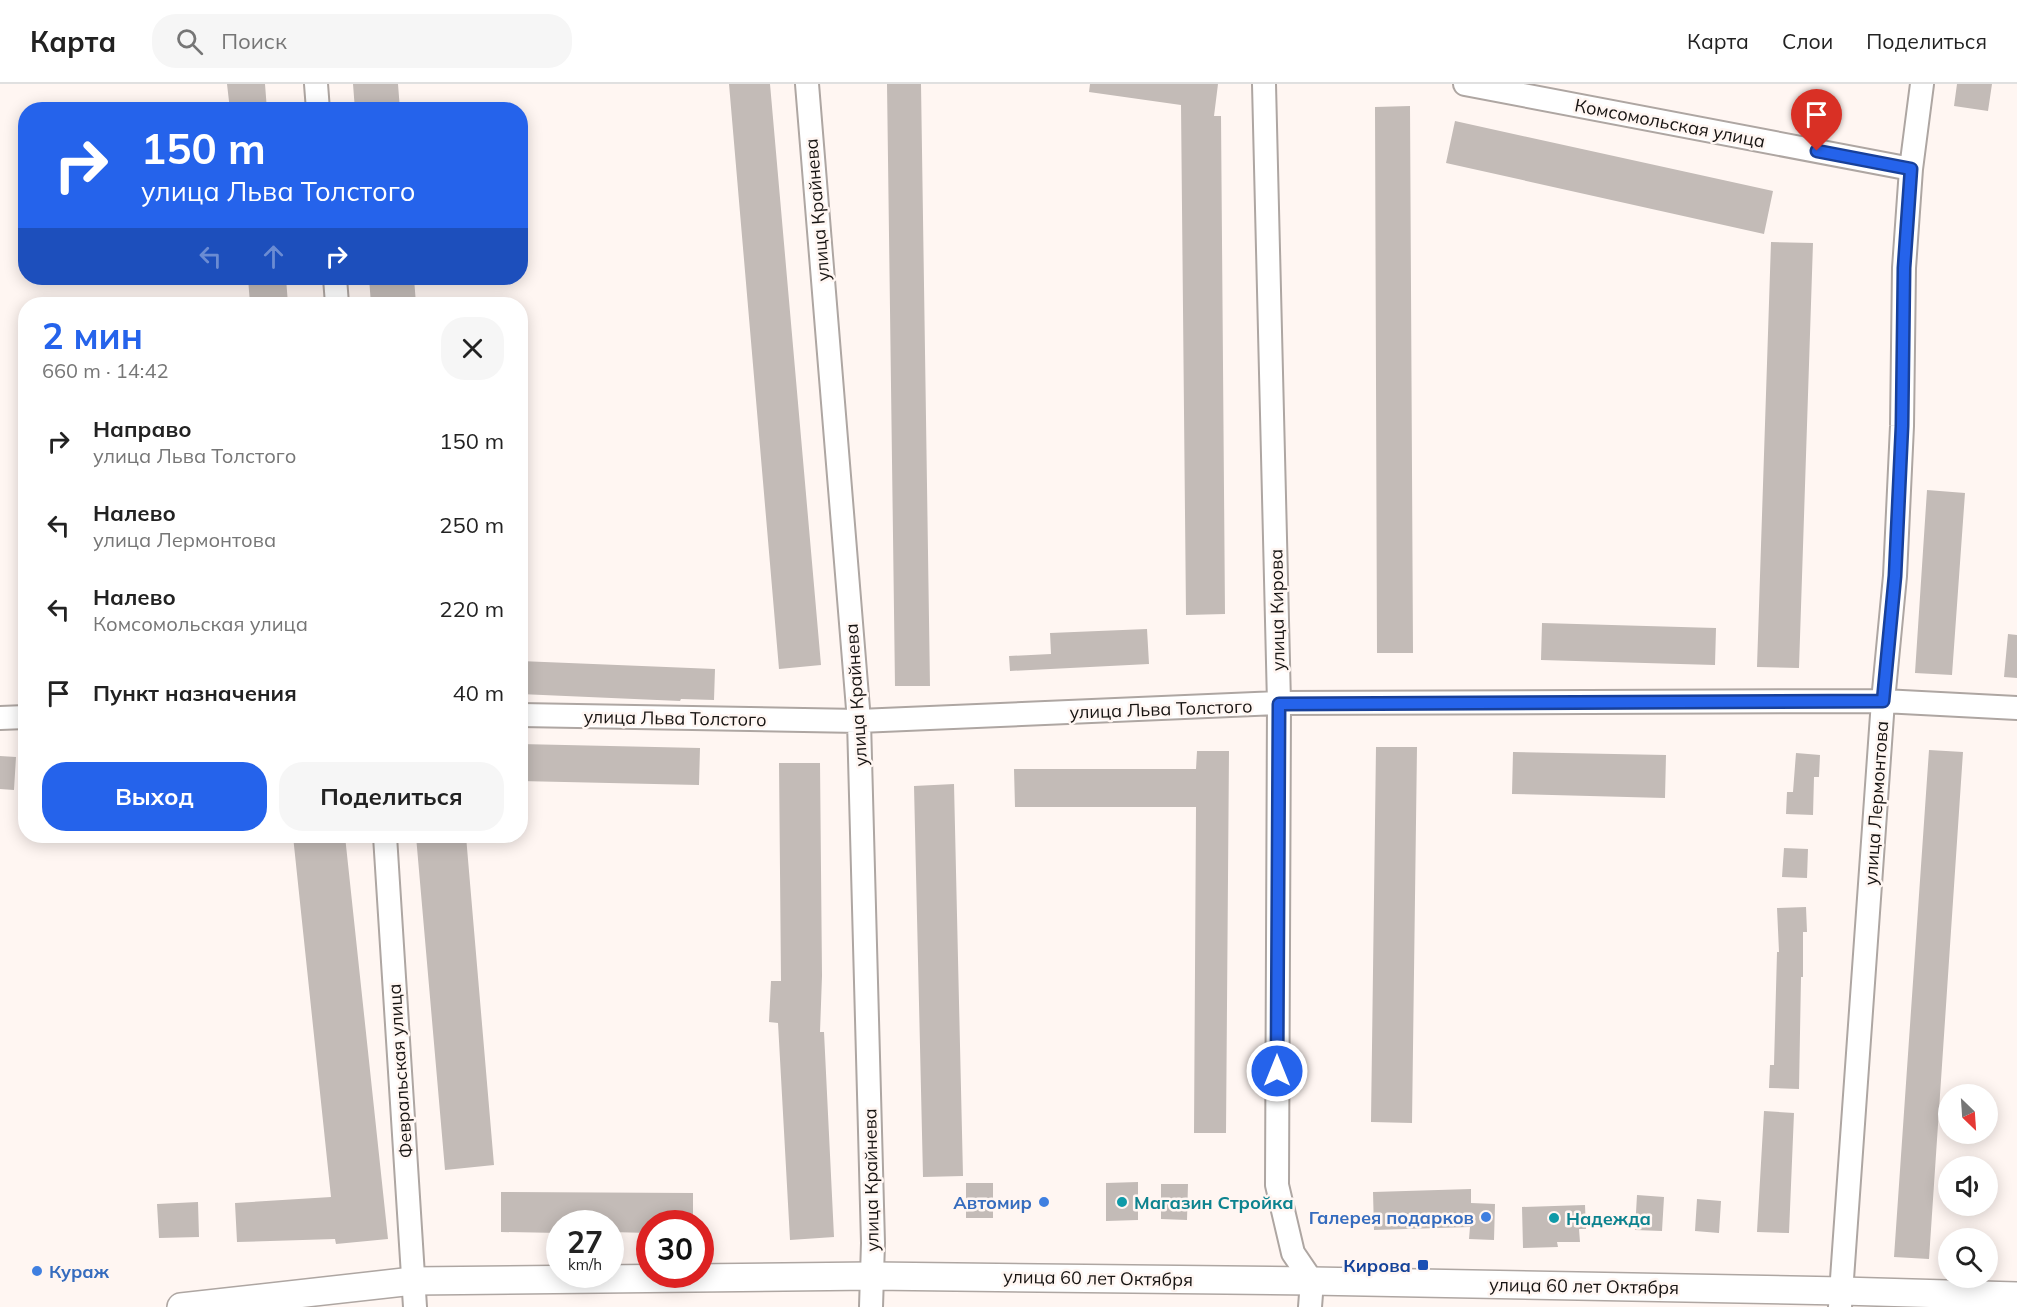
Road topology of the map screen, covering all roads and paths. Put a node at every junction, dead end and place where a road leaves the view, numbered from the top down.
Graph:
1 (316, 84) edge
2 (807, 84) edge
3 (1264, 84) edge
4 (1465, 84) edge
5 (1922, 84) edge
6 (317, 102) edge
7 (1911, 169) junction
8 (1883, 701) junction
9 (1279, 704) junction
10 (2017, 708) edge
11 (528, 715) edge
12 (18, 717) edge
13 (0, 718) edge
14 (860, 721) junction
15 (385, 843) edge
16 (872, 1276) junction
17 (1312, 1281) junction
18 (414, 1294) edge
19 (2017, 1296) edge
20 (1841, 1299) edge
21 (181, 1307) edge
22 (871, 1307) edge
23 (1310, 1307) edge

1 - 6 street
2 - 14 street, улица Крайнева
3 - 9 street, улица Кирова
4 - 7 street, Комсомольская улица
5 - 7 street, улица Лермонтова
7 - 8 street, улица Лермонтова
8 - 9 street, улица Льва Толстого
8 - 10 street, улица Льва Толстого
8 - 20 street, улица Лермонтова
9 - 14 street, улица Льва Толстого
9 - 17 street, улица Кирова
11 - 14 street, улица Льва Толстого
12 - 13 street
14 - 16 street, улица Крайнева
15 - 18 street, Февральская улица
16 - 17 main road, улица 60 лет Октября
16 - 18 main road, улица 60 лет Октября
16 - 22 street, улица Крайнева
17 - 20 main road, улица 60 лет Октября
17 - 23 street
18 - 21 main road, улица 60 лет Октября
19 - 20 main road, улица 60 лет Октября

